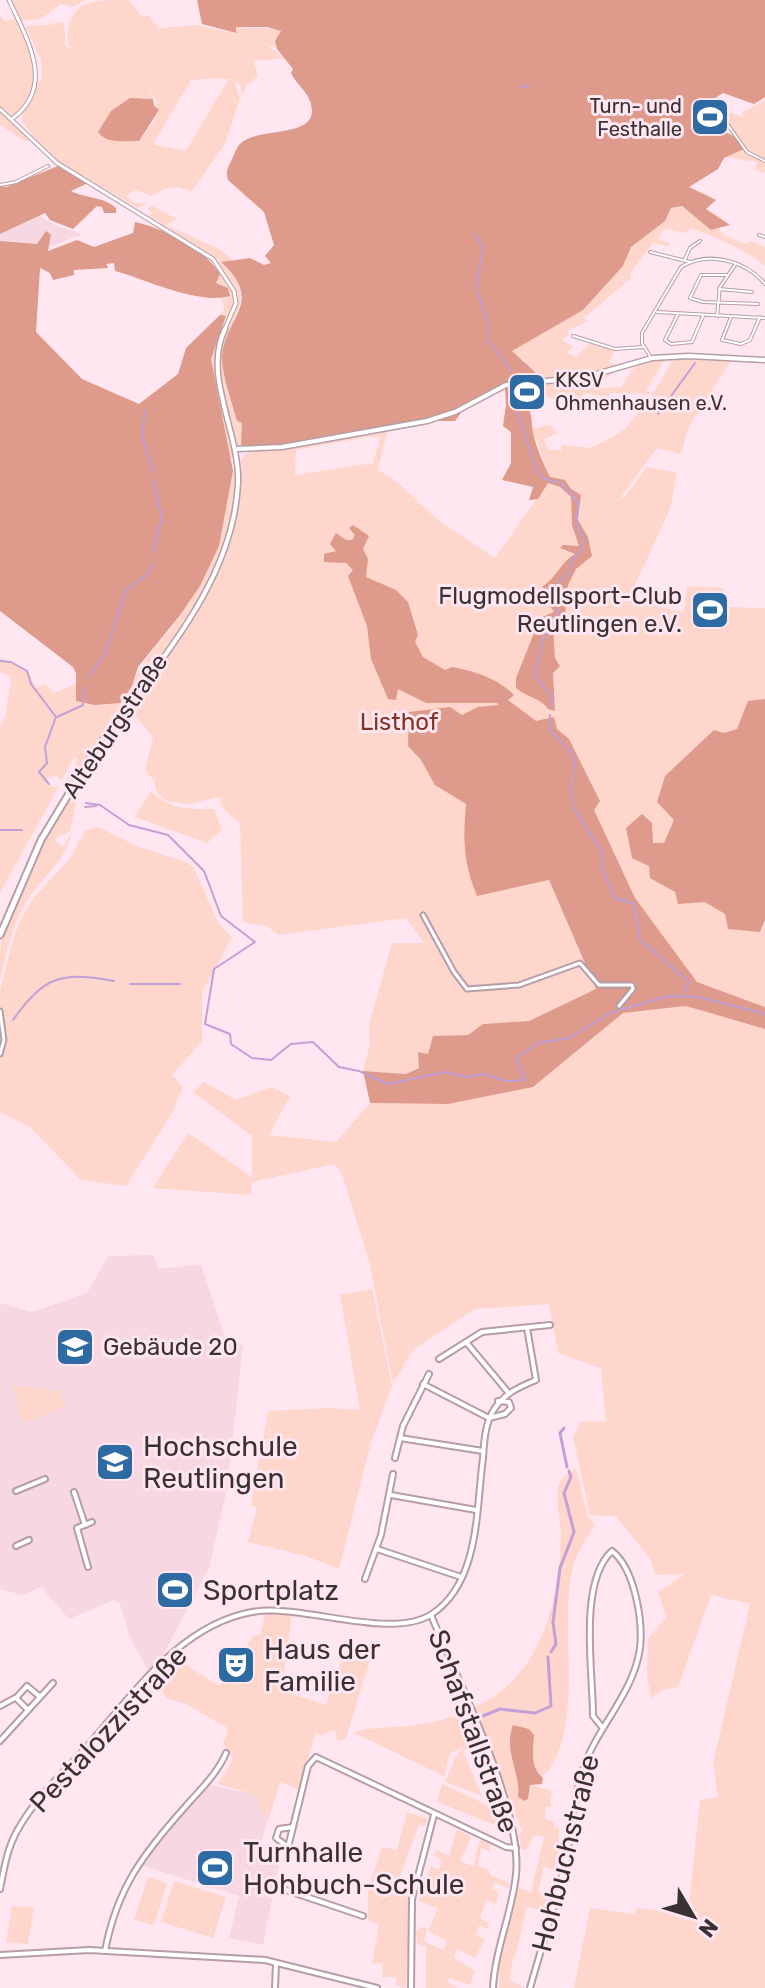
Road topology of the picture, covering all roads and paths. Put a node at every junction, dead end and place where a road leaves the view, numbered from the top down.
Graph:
1 (9, 0) edge
2 (0, 109) edge
3 (721, 115) dead end
4 (13, 118) junction
5 (765, 161) edge
6 (48, 166) dead end
7 (0, 185) edge
8 (759, 235) dead end
9 (765, 237) edge
10 (700, 241) dead end
11 (650, 252) dead end
12 (685, 259) junction
13 (690, 262) junction
14 (735, 264) junction
15 (727, 275) junction
16 (765, 284) edge
17 (750, 285) dead end
18 (719, 289) junction
19 (717, 303) junction
20 (758, 304) dead end
21 (657, 311) junction
22 (678, 314) junction
23 (703, 316) junction
24 (717, 316) junction
25 (731, 316) junction
26 (760, 317) junction
27 (765, 318) edge
28 (573, 336) dead end
29 (643, 347) junction
30 (652, 358) junction
31 (765, 360) edge
32 (236, 450) junction
33 (253, 451) junction
34 (238, 466) junction
35 (423, 915) dead end
36 (0, 935) edge
37 (619, 1006) dead end
38 (0, 1011) edge
39 (0, 1054) edge
40 (550, 1325) dead end
41 (527, 1328) junction
42 (466, 1342) junction
43 (439, 1359) dead end
44 (429, 1374) dead end
45 (423, 1384) junction
46 (508, 1392) junction
47 (498, 1401) junction
48 (489, 1418) junction
49 (400, 1438) junction
50 (483, 1451) junction
51 (395, 1458) dead end
52 (393, 1474) dead end
53 (45, 1479) dead end
54 (16, 1491) dead end
55 (74, 1492) dead end
56 (391, 1495) junction
57 (476, 1510) junction
58 (92, 1522) dead end
59 (85, 1525) junction
60 (29, 1540) dead end
61 (16, 1546) dead end
62 (377, 1549) junction
63 (88, 1567) dead end
64 (461, 1577) junction
65 (365, 1579) dead end
66 (431, 1615) junction
67 (53, 1683) dead end
68 (40, 1697) junction
69 (16, 1698) junction
70 (0, 1706) edge
71 (28, 1710) junction
72 (602, 1727) junction
73 (0, 1741) edge
74 (226, 1753) dead end
75 (434, 1815) junction
76 (293, 1827) junction
77 (516, 1848) junction
78 (0, 1889) edge
79 (283, 1889) dead end
80 (363, 1916) dead end
81 (105, 1951) junction
82 (0, 1955) edge
83 (277, 1963) junction
84 (275, 1988) edge
85 (377, 1988) edge
86 (411, 1988) edge
87 (493, 1988) edge
88 (530, 1988) edge

1 - 4 main road
2 - 4 main road, Alteburgstraße
3 - 5 street
4 - 32 main road, Alteburgstraße
6 - 7 street
8 - 9 street
10 - 12 street
11 - 12 street
12 - 13 street
13 - 14 street
13 - 21 street
14 - 15 street
14 - 16 street
15 - 18 street
15 - 19 street
17 - 18 street
18 - 19 street
19 - 20 street
19 - 24 street
21 - 22 street
21 - 29 street
22 - 23 street
22 - 23 street
23 - 24 street
24 - 25 street
25 - 26 street
25 - 26 street
26 - 27 street
28 - 29 street
29 - 30 street
30 - 31 main road
30 - 33 main road
32 - 33 main road
32 - 34 main road, Alteburgstraße
33 - 34 main road
34 - 36 main road, Alteburgstraße
35 - 37 street
38 - 39 street
40 - 41 street
41 - 42 street
41 - 46 street
42 - 43 street
42 - 46 street
44 - 45 street
45 - 48 street
45 - 49 street
46 - 47 street
47 - 48 street
47 - 48 street
48 - 50 street
49 - 50 street
49 - 51 street
50 - 57 street
52 - 56 street
53 - 54 street
55 - 59 street
56 - 57 street
56 - 62 street
57 - 64 street
58 - 59 street
59 - 63 street
60 - 61 street
62 - 64 street
62 - 65 street
64 - 66 street
66 - 77 street, Schafstallstraße
66 - 78 street, Pestalozzistraße
67 - 68 street
68 - 69 street
68 - 71 street
69 - 70 street
69 - 71 street
71 - 73 street
72 - 72 street, Hohbuchstraße
72 - 88 street, Hohbuchstraße
74 - 81 street
75 - 76 street
75 - 77 street
75 - 86 street
76 - 76 street
77 - 87 street, Schafstallstraße
79 - 80 street
81 - 82 street
81 - 83 street
83 - 84 street
83 - 85 street

